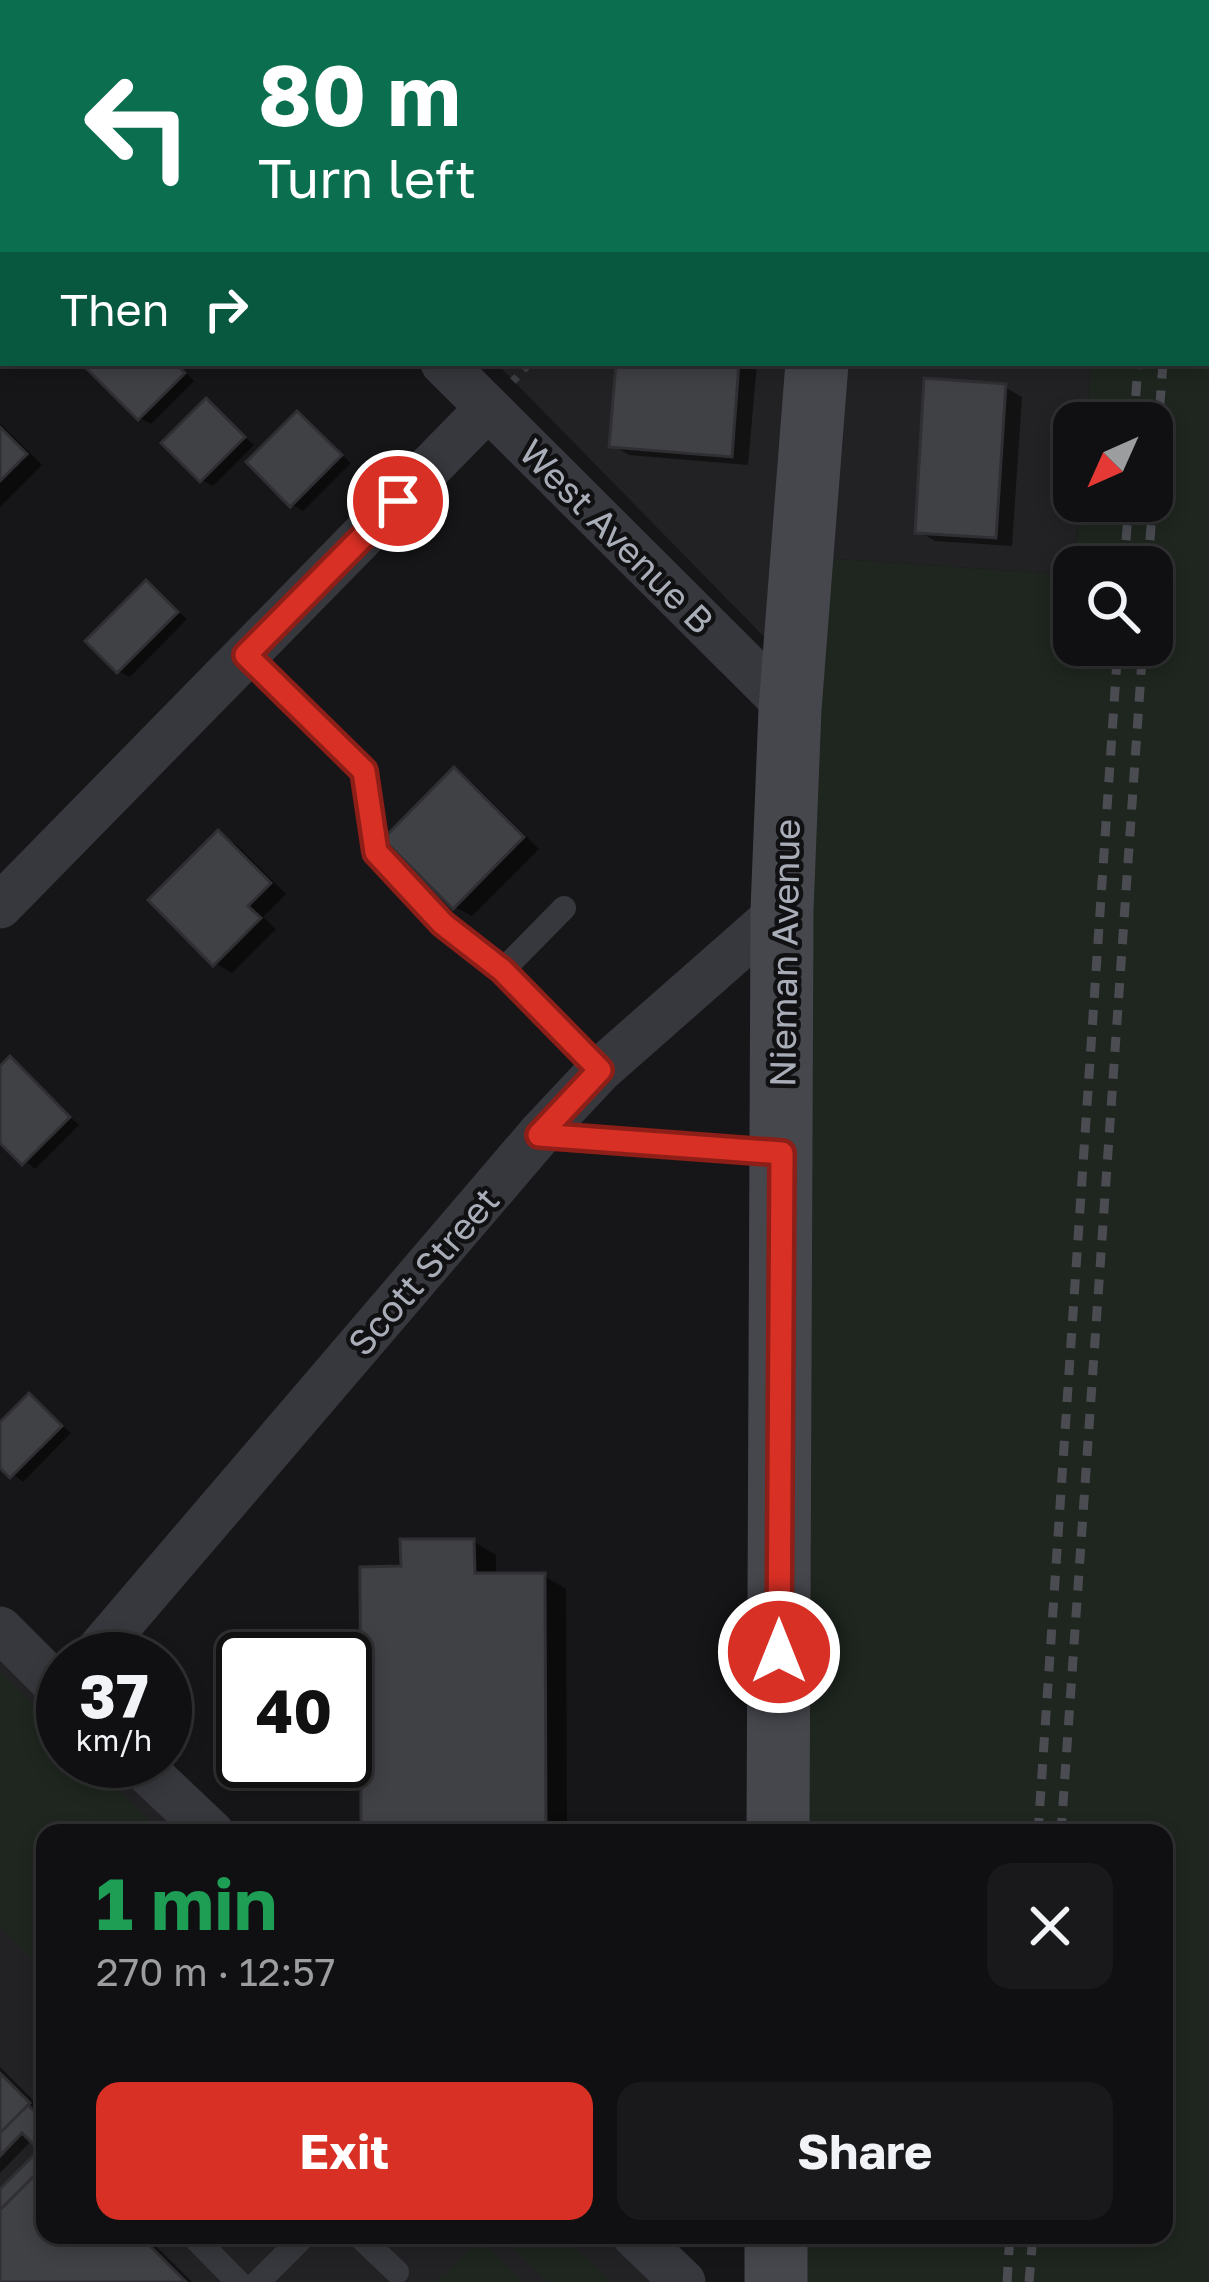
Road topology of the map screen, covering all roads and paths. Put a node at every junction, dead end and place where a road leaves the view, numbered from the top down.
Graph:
1 (446, 366) edge
2 (817, 366) edge
3 (488, 409) junction
4 (246, 655) junction
5 (790, 709) junction
6 (0, 906) edge
7 (564, 908) dead end
8 (782, 910) junction
9 (502, 970) junction
10 (600, 1070) junction
11 (539, 1135) junction
12 (782, 1153) junction
13 (0, 1629) edge
14 (114, 1632) edge
15 (36, 1665) edge
16 (164, 1788) edge
17 (202, 1824) edge
18 (778, 1824) edge
19 (201, 2244) edge
20 (295, 2244) edge
21 (367, 2244) edge
22 (643, 2244) edge
23 (776, 2244) edge
24 (397, 2272) dead end
25 (238, 2282) edge
26 (258, 2282) edge
27 (683, 2282) edge
28 (776, 2282) edge

1 - 3 street, West Avenue B
2 - 5 street, Nieman Avenue
3 - 4 street
3 - 5 street, West Avenue B
4 - 6 street
4 - 9 lane
5 - 8 street, Nieman Avenue
7 - 9 lane
8 - 10 street, Scott Street
8 - 12 street, Nieman Avenue
9 - 10 lane
10 - 11 street, Scott Street
11 - 12 lane
11 - 14 street, Scott Street
12 - 18 street, Nieman Avenue
13 - 15 street
16 - 17 street
19 - 25 lane
20 - 26 lane
21 - 24 lane
22 - 27 street
23 - 28 street

